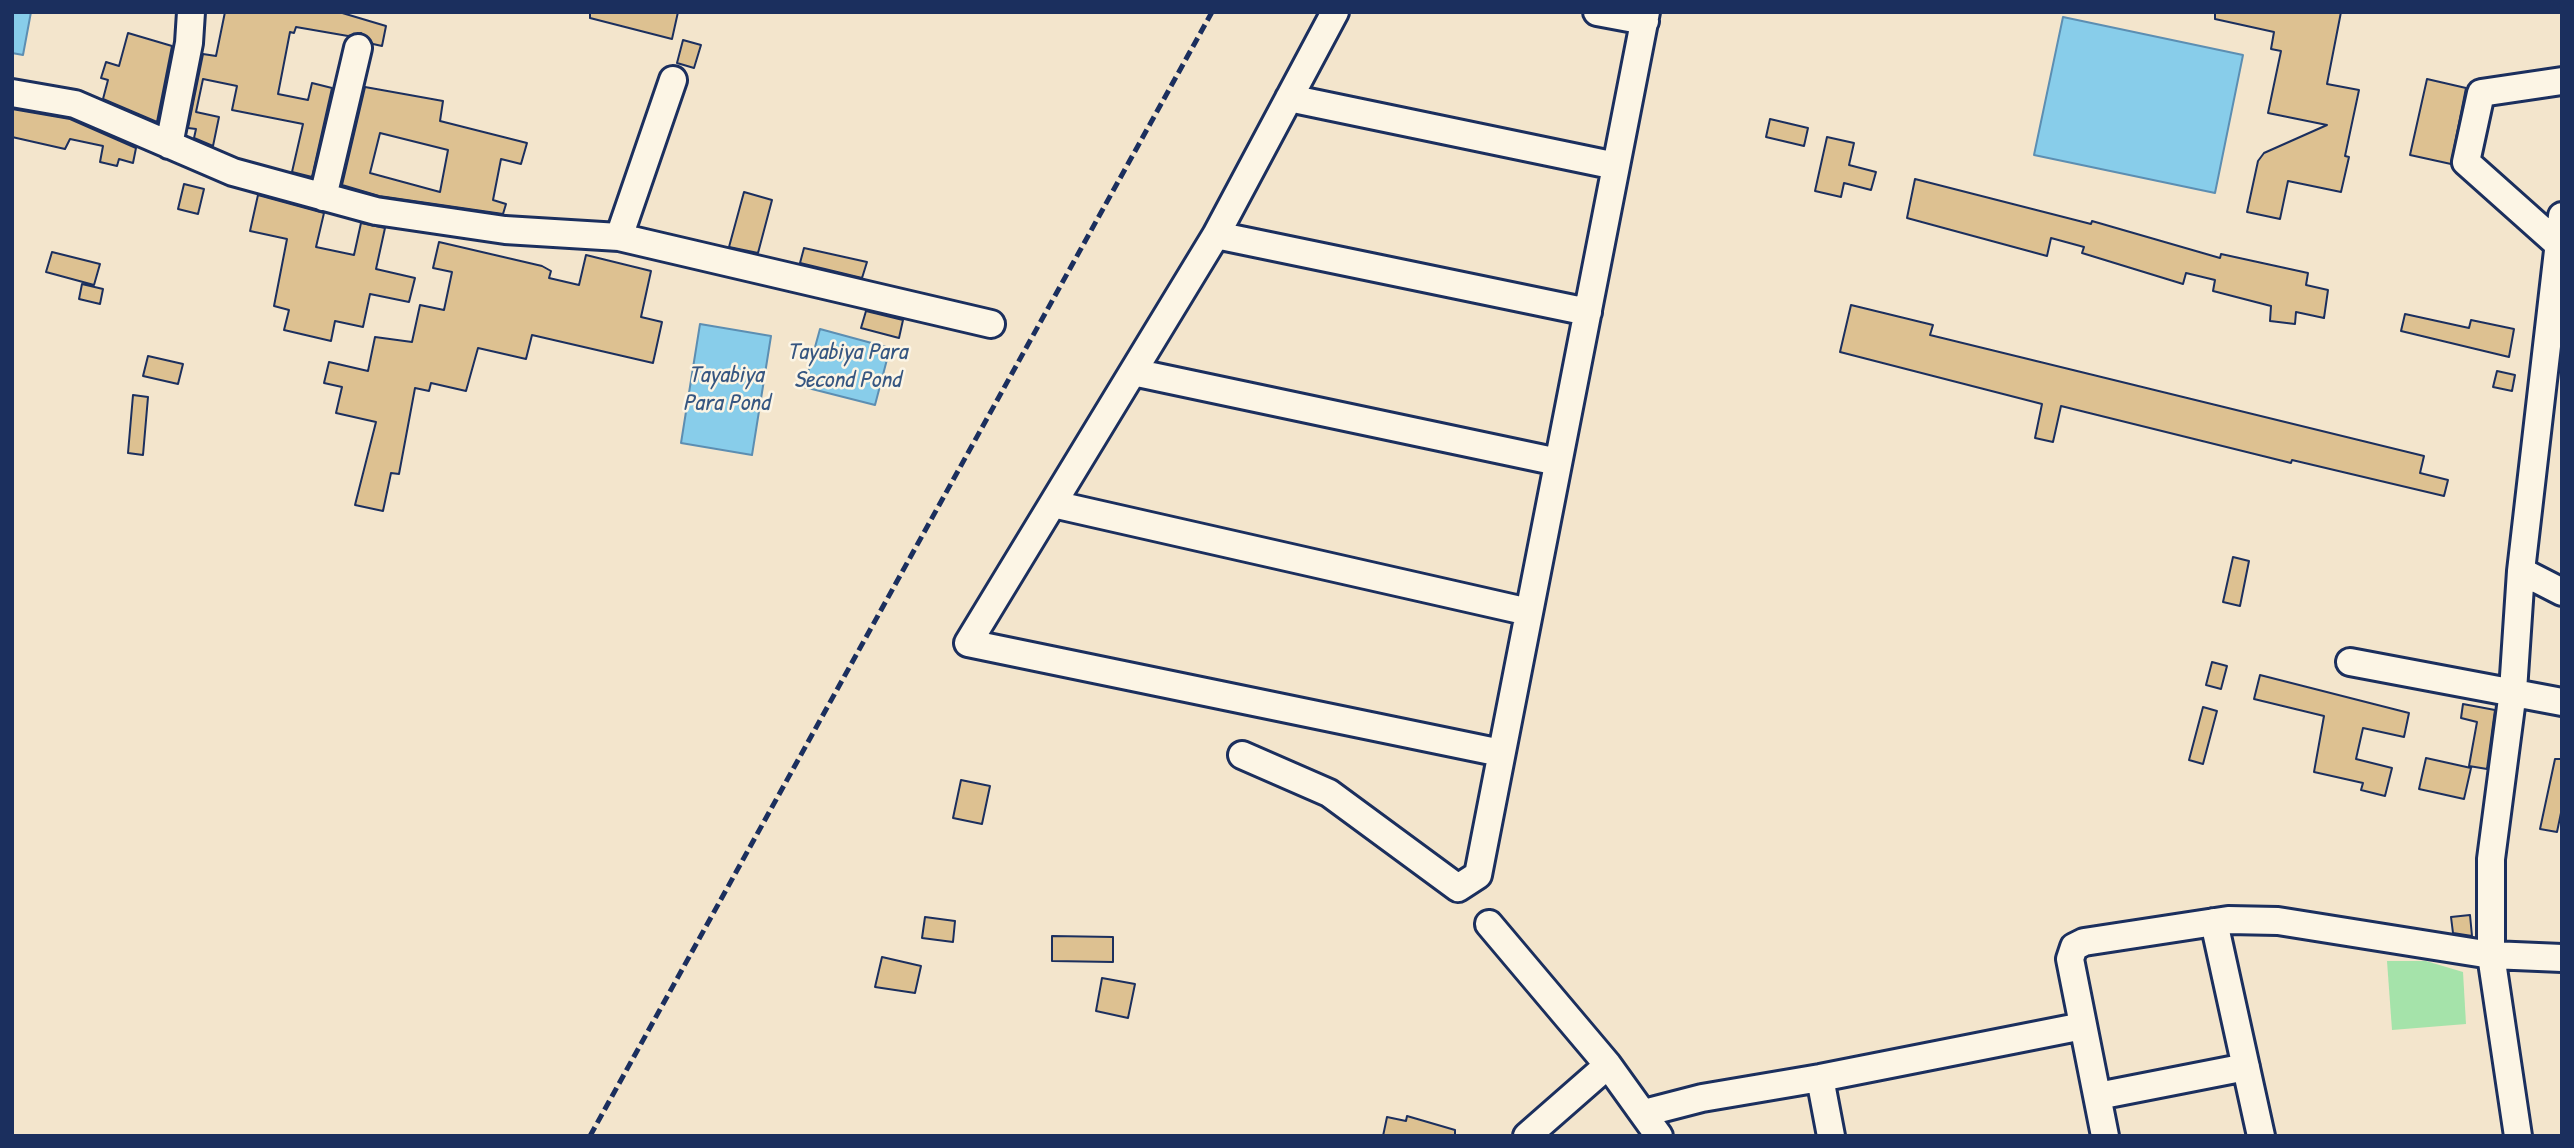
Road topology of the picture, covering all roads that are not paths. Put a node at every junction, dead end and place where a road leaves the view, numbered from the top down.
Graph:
1 (191, 12) edge
2 (1335, 12) edge
3 (1597, 12) edge
4 (1646, 17) edge
5 (358, 48) dead end
6 (673, 80) dead end
7 (2562, 81) edge
8 (12, 93) edge
9 (1289, 98) junction
10 (169, 145) junction
11 (1616, 166) junction
12 (323, 197) junction
13 (2562, 216) edge
14 (1216, 235) junction
15 (619, 237) junction
16 (2559, 245) junction
17 (1588, 312) junction
18 (991, 324) dead end
19 (1133, 372) junction
20 (1558, 462) junction
21 (1053, 504) junction
22 (2521, 571) junction
23 (2562, 592) edge
24 (1529, 612) junction
25 (2350, 662) dead end
26 (2513, 691) junction
27 (2562, 702) edge
28 (1502, 753) junction
29 (1242, 755) dead end
30 (2214, 922) junction
31 (1489, 924) dead end
32 (2491, 955) junction
33 (2562, 958) edge
34 (2083, 1026) junction
35 (1608, 1065) junction
36 (2246, 1068) junction
37 (1820, 1079) junction
38 (2098, 1096) junction
39 (1644, 1113) junction
40 (2254, 1135) edge
41 (1527, 1136) edge
42 (1659, 1136) edge
43 (1831, 1136) edge
44 (2105, 1136) edge
45 (2518, 1136) edge

1 - 10 street
2 - 9 street
3 - 4 street
4 - 11 street
5 - 12 street
6 - 15 street
7 - 16 street
8 - 10 street
9 - 11 street
9 - 14 street
10 - 12 street
11 - 17 street
12 - 15 street
13 - 16 street
14 - 17 street
14 - 19 street
15 - 18 street
16 - 22 street
17 - 20 street
19 - 20 street
19 - 21 street
20 - 24 street
21 - 24 street
21 - 28 street
22 - 23 street
22 - 26 street
24 - 28 street
25 - 26 street
26 - 27 street
26 - 32 street
28 - 29 street
30 - 32 street
30 - 34 street
30 - 36 street
31 - 35 street
32 - 33 street
32 - 45 street
34 - 37 street
34 - 38 street
35 - 39 street
35 - 41 street
36 - 38 street
36 - 40 street
37 - 39 street
37 - 43 street
38 - 44 street
39 - 42 street

